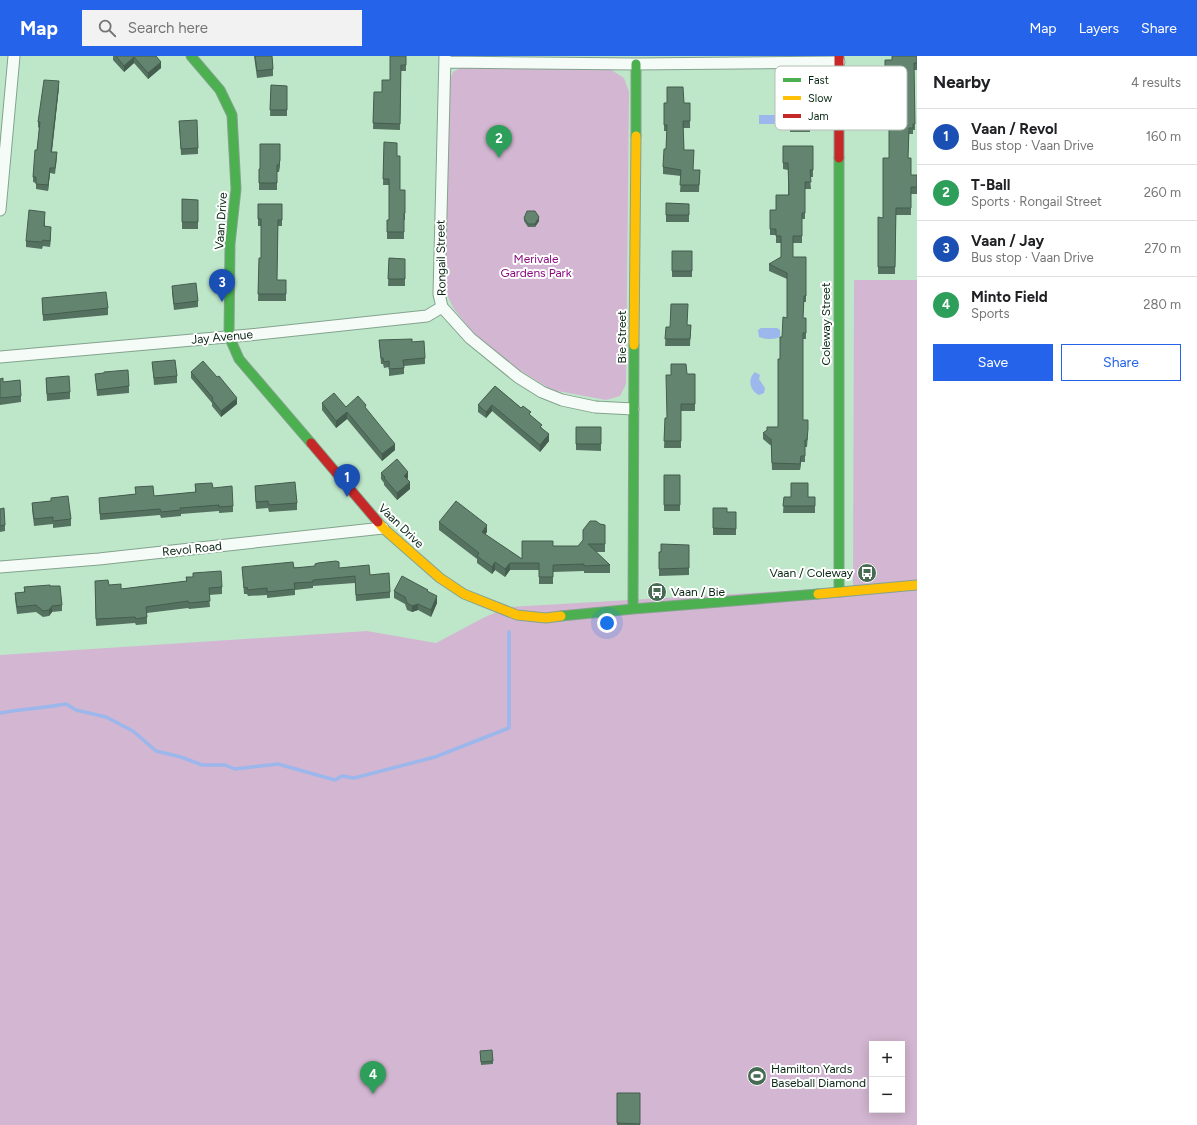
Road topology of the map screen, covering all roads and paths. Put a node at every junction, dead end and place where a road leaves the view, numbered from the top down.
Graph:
1 (14, 56) edge
2 (191, 56) edge
3 (445, 59) edge
4 (839, 59) edge
5 (636, 64) junction
6 (839, 130) edge
7 (0, 210) edge
8 (442, 308) junction
9 (229, 336) junction
10 (0, 356) edge
11 (633, 409) junction
12 (383, 528) junction
13 (0, 567) edge
14 (917, 585) edge
15 (839, 592) junction
16 (633, 609) junction

1 - 7 street
2 - 9 street, Vaan Drive
3 - 5 street
3 - 8 street, Rongail Street
4 - 5 street
5 - 11 street, Bie Street
6 - 15 street, Coleway Street
8 - 9 street, Jay Avenue
8 - 11 street, Rongail Street
9 - 10 street, Jay Avenue
9 - 12 street, Vaan Drive
11 - 16 street, Bie Street
12 - 13 street, Revol Road
12 - 16 street, Vaan Drive
14 - 15 street, Vaan Drive
15 - 16 street, Vaan Drive

